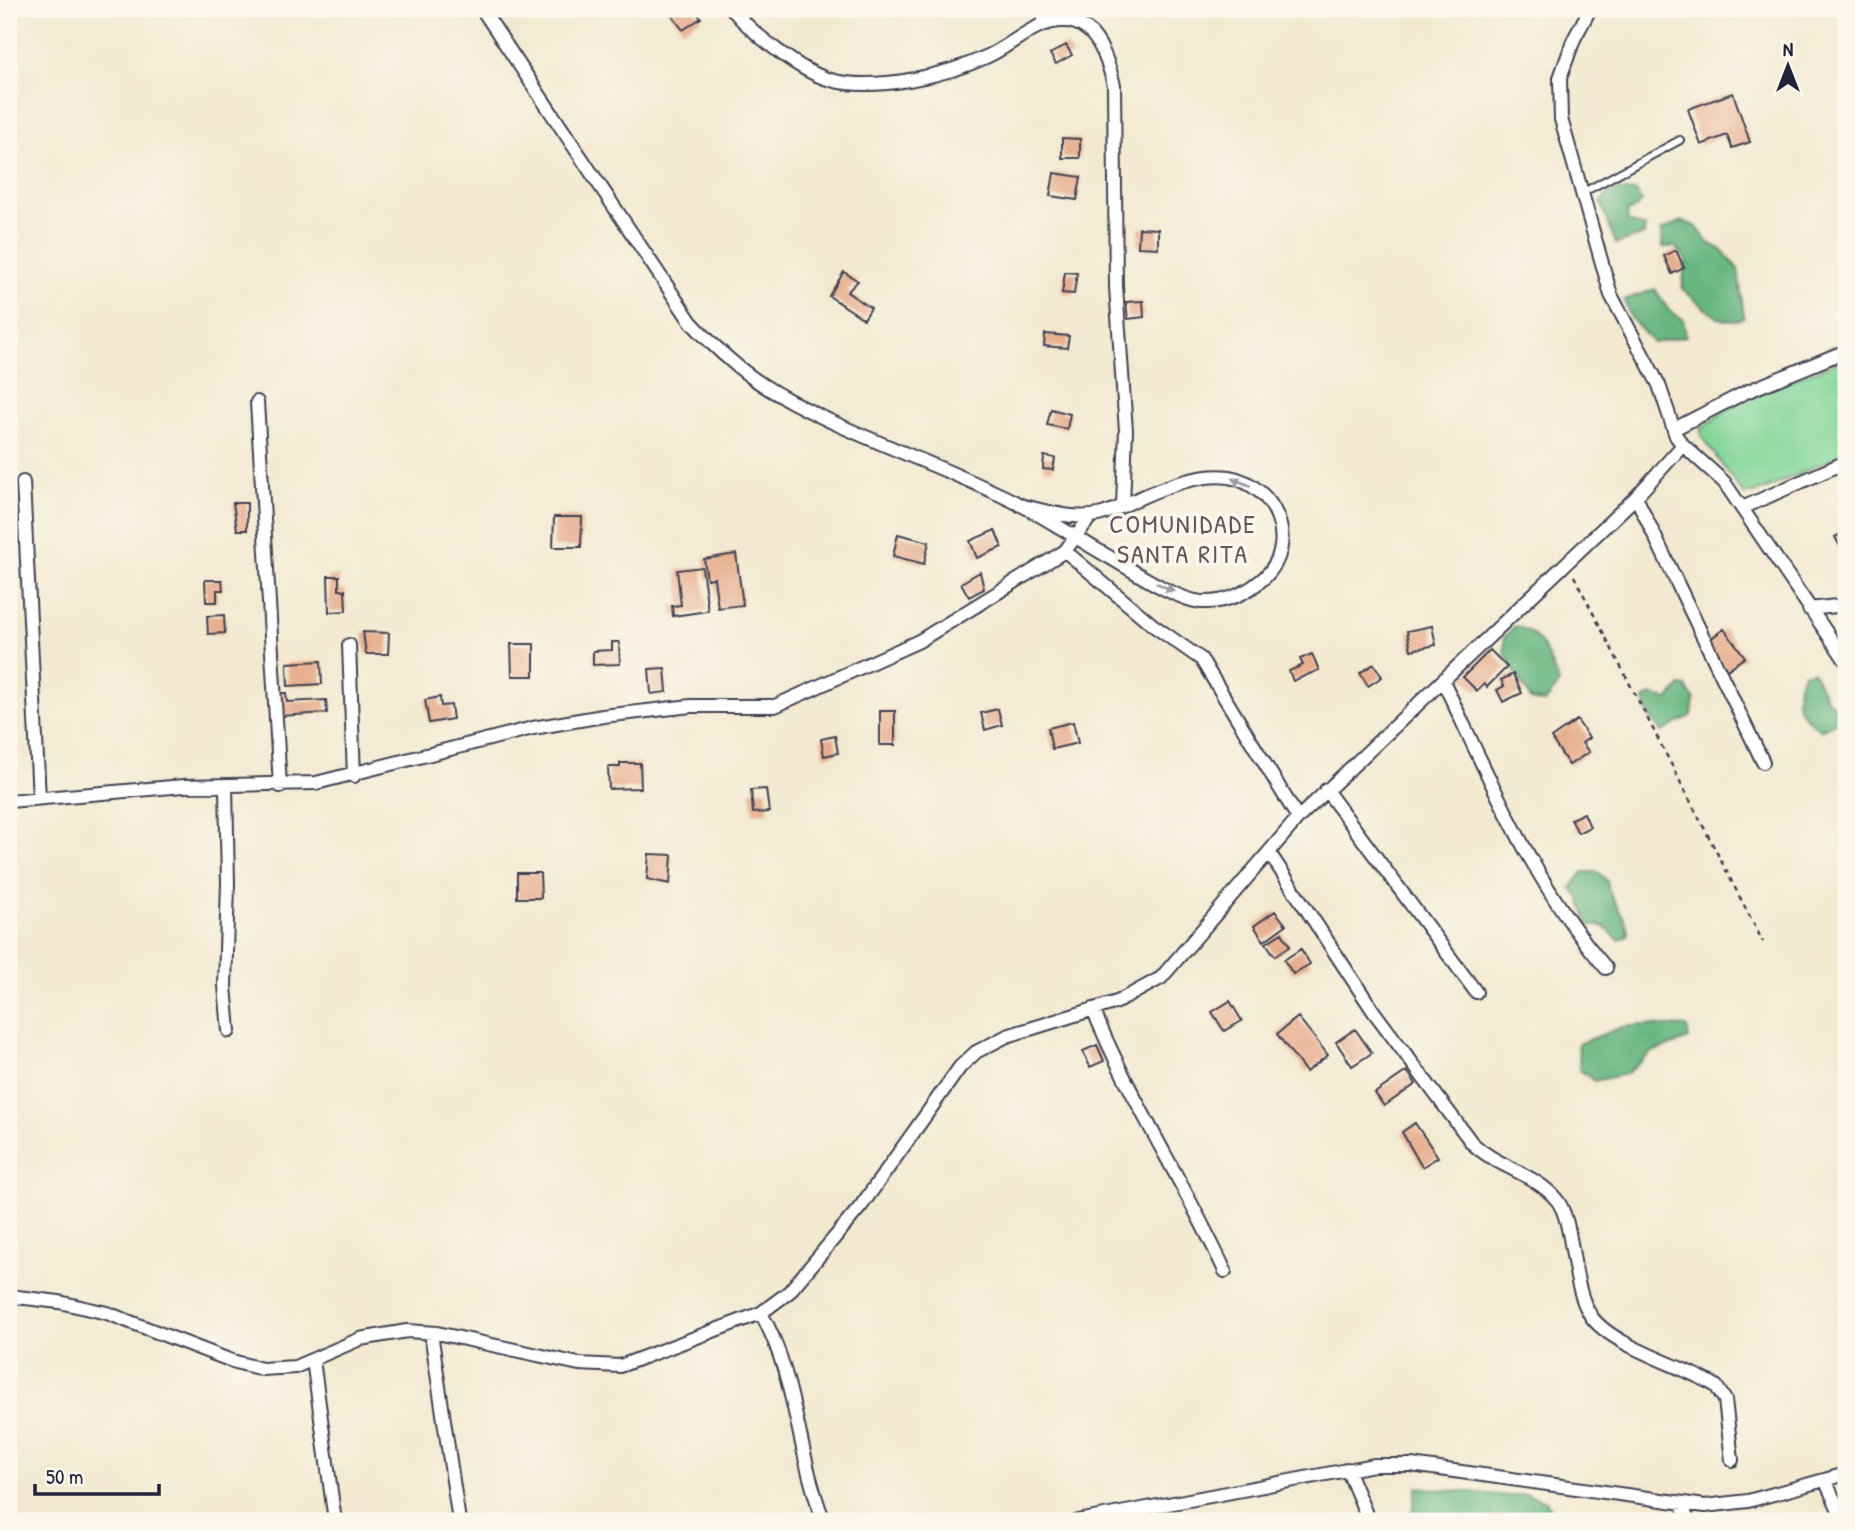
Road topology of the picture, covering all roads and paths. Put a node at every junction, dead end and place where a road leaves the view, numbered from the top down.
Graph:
1 (482, 9) edge
2 (732, 9) edge
3 (1046, 9) edge
4 (1590, 9) edge
5 (1035, 29) junction
6 (1680, 139) dead end
7 (1580, 194) junction
8 (1846, 351) edge
9 (257, 402) dead end
10 (1674, 429) junction
11 (1684, 445) junction
12 (1846, 462) edge
13 (23, 482) dead end
14 (1636, 498) junction
15 (1020, 505) junction
16 (1123, 505) junction
17 (1742, 508) junction
18 (1091, 516) junction
19 (1076, 537) junction
20 (1065, 551) junction
21 (1568, 563) junction
22 (1846, 605) edge
23 (1809, 609) junction
24 (349, 645) dead end
25 (1846, 661) edge
26 (1443, 681) junction
27 (1763, 762) dead end
28 (354, 776) junction
29 (226, 786) junction
30 (280, 786) junction
31 (1326, 790) junction
32 (39, 798) junction
33 (9, 801) edge
34 (1298, 818) junction
35 (1270, 854) junction
36 (1763, 942) dead end
37 (1606, 968) dead end
38 (1476, 992) dead end
39 (1093, 1009) junction
40 (229, 1031) dead end
41 (1225, 1271) dead end
42 (9, 1296) edge
43 (761, 1313) junction
44 (431, 1333) junction
45 (313, 1360) junction
46 (1732, 1460) dead end
47 (1347, 1469) junction
48 (1846, 1474) edge
49 (1825, 1480) junction
50 (1682, 1504) junction
51 (335, 1521) edge
52 (459, 1521) edge
53 (824, 1521) edge
54 (1079, 1521) edge
55 (1369, 1521) edge
56 (1688, 1521) edge
57 (1844, 1521) edge

1 - 15 street
2 - 5 street
3 - 5 lane
4 - 7 street
5 - 16 street
6 - 7 lane
7 - 10 street
8 - 10 street
9 - 30 street
10 - 11 street
11 - 14 street
11 - 17 street
12 - 17 street
13 - 32 street
14 - 21 street
14 - 27 street
15 - 18 street
15 - 19 street
16 - 18 street
19 -> 16 street
17 - 23 street
18 - 19 street
19 - 20 street
20 - 28 street
20 - 34 street
21 - 26 street
21 - 36 path
22 - 23 street
23 - 25 street
24 - 28 street
26 - 31 street
26 - 37 street
28 - 30 street
29 - 30 street
29 - 32 street
29 - 40 street
31 - 34 street
31 - 38 street
32 - 33 street
34 - 35 street
35 - 39 street
35 - 46 street
39 - 41 street
39 - 43 street
42 - 45 street
43 - 44 street
43 - 53 street
44 - 45 street
44 - 52 street
45 - 51 street
47 - 50 street
47 - 54 street
47 - 55 street
48 - 49 street
49 - 50 street
49 - 57 street
50 - 56 street

